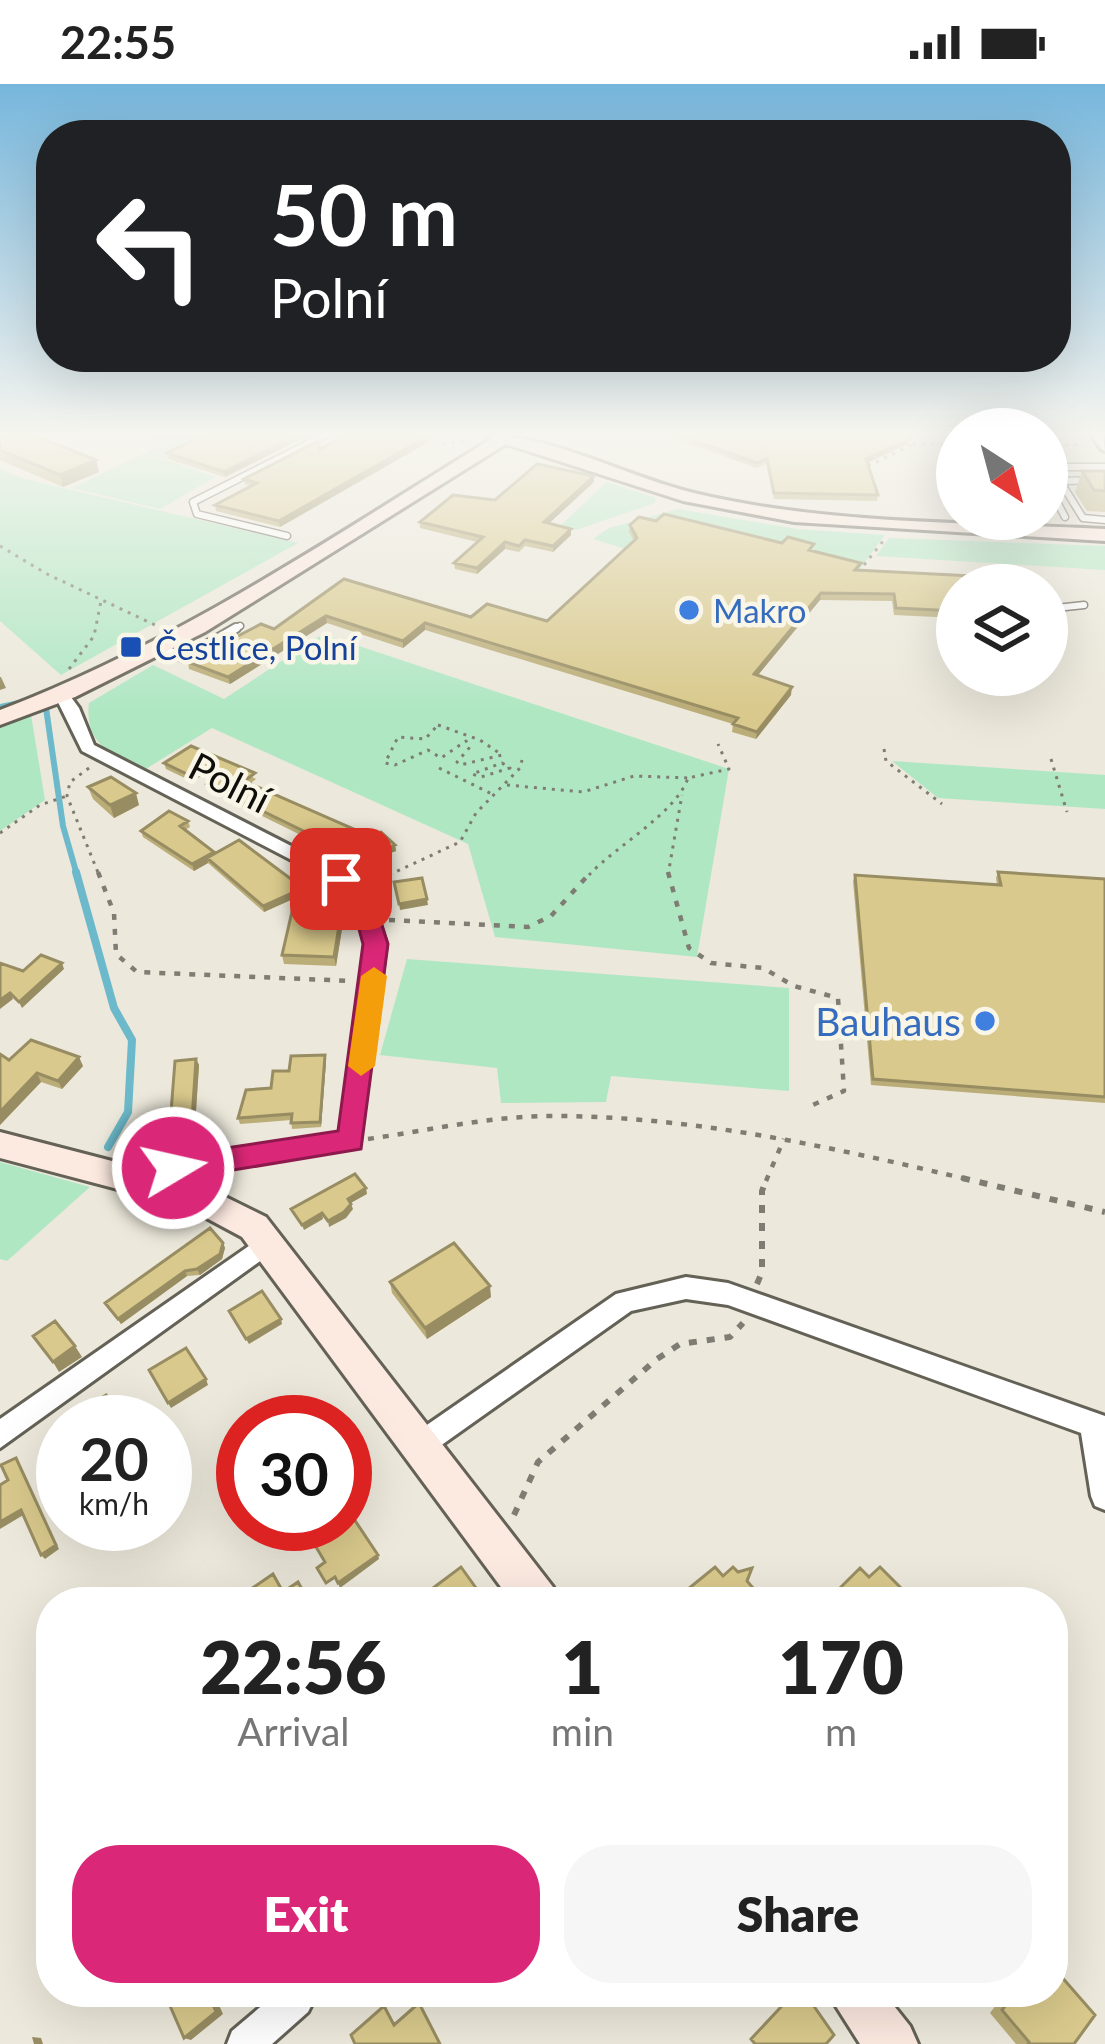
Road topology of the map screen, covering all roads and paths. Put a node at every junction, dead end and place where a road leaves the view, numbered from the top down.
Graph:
1 (248, 526) edge
2 (341, 526) edge
3 (940, 526) edge
4 (287, 536) dead end
5 (888, 536) dead end
6 (1105, 536) edge
7 (0, 546) edge
8 (864, 565) edge
9 (101, 601) junction
10 (1068, 605) edge
11 (1084, 605) dead end
12 (241, 626) dead end
13 (160, 636) junction
14 (65, 687) junction
15 (0, 718) edge
16 (718, 744) dead end
17 (884, 748) dead end
18 (500, 757) joint
19 (104, 758) junction
20 (1051, 759) dead end
21 (522, 760) dead end
22 (439, 768) dead end
23 (502, 772) joint
24 (495, 777) dead end
25 (690, 778) junction
26 (499, 789) junction
27 (682, 795) junction
28 (65, 797) junction
29 (942, 804) dead end
30 (1067, 812) dead end
31 (0, 833) edge
32 (354, 891) junction
33 (372, 919) junction
34 (374, 981) junction
35 (806, 1108) dead end
36 (784, 1138) junction
37 (351, 1141) junction
38 (0, 1145) edge
39 (128, 1175) junction
40 (1105, 1212) edge
41 (269, 1242) junction
42 (751, 1303) junction
43 (1099, 1428) edge
44 (0, 1435) edge
45 (417, 1447) junction
46 (1105, 1496) edge
47 (487, 1539) junction
48 (526, 1587) edge
49 (288, 2007) edge
50 (864, 2007) edge
51 (245, 2044) edge
52 (892, 2044) edge

1 - 4 lane
2 - 13 street
3 - 6 street
5 - 8 path
7 - 9 path
9 - 13 path
9 - 14 path
10 - 11 lane
12 - 13 lane
13 - 14 street
14 - 15 street
14 - 19 street
16 - 25 path
17 - 29 path
18 - 18 path
19 - 28 path
19 - 32 street, Polní
20 - 30 path
21 - 26 path
22 - 26 path
23 - 23 path
24 - 26 path
25 - 26 path
25 - 27 path
26 - 32 path
27 - 33 path
27 - 35 path
28 - 31 path
28 - 34 path
32 - 33 street, Polní
33 - 34 street
34 - 37 street
36 - 37 path
36 - 40 path
36 - 42 path
37 - 39 street
38 - 39 street
39 - 41 street
41 - 44 street
41 - 45 street
42 - 43 street
42 - 45 street
42 - 47 path
43 - 46 street
45 - 47 street
47 - 48 street
49 - 51 street
50 - 52 street

